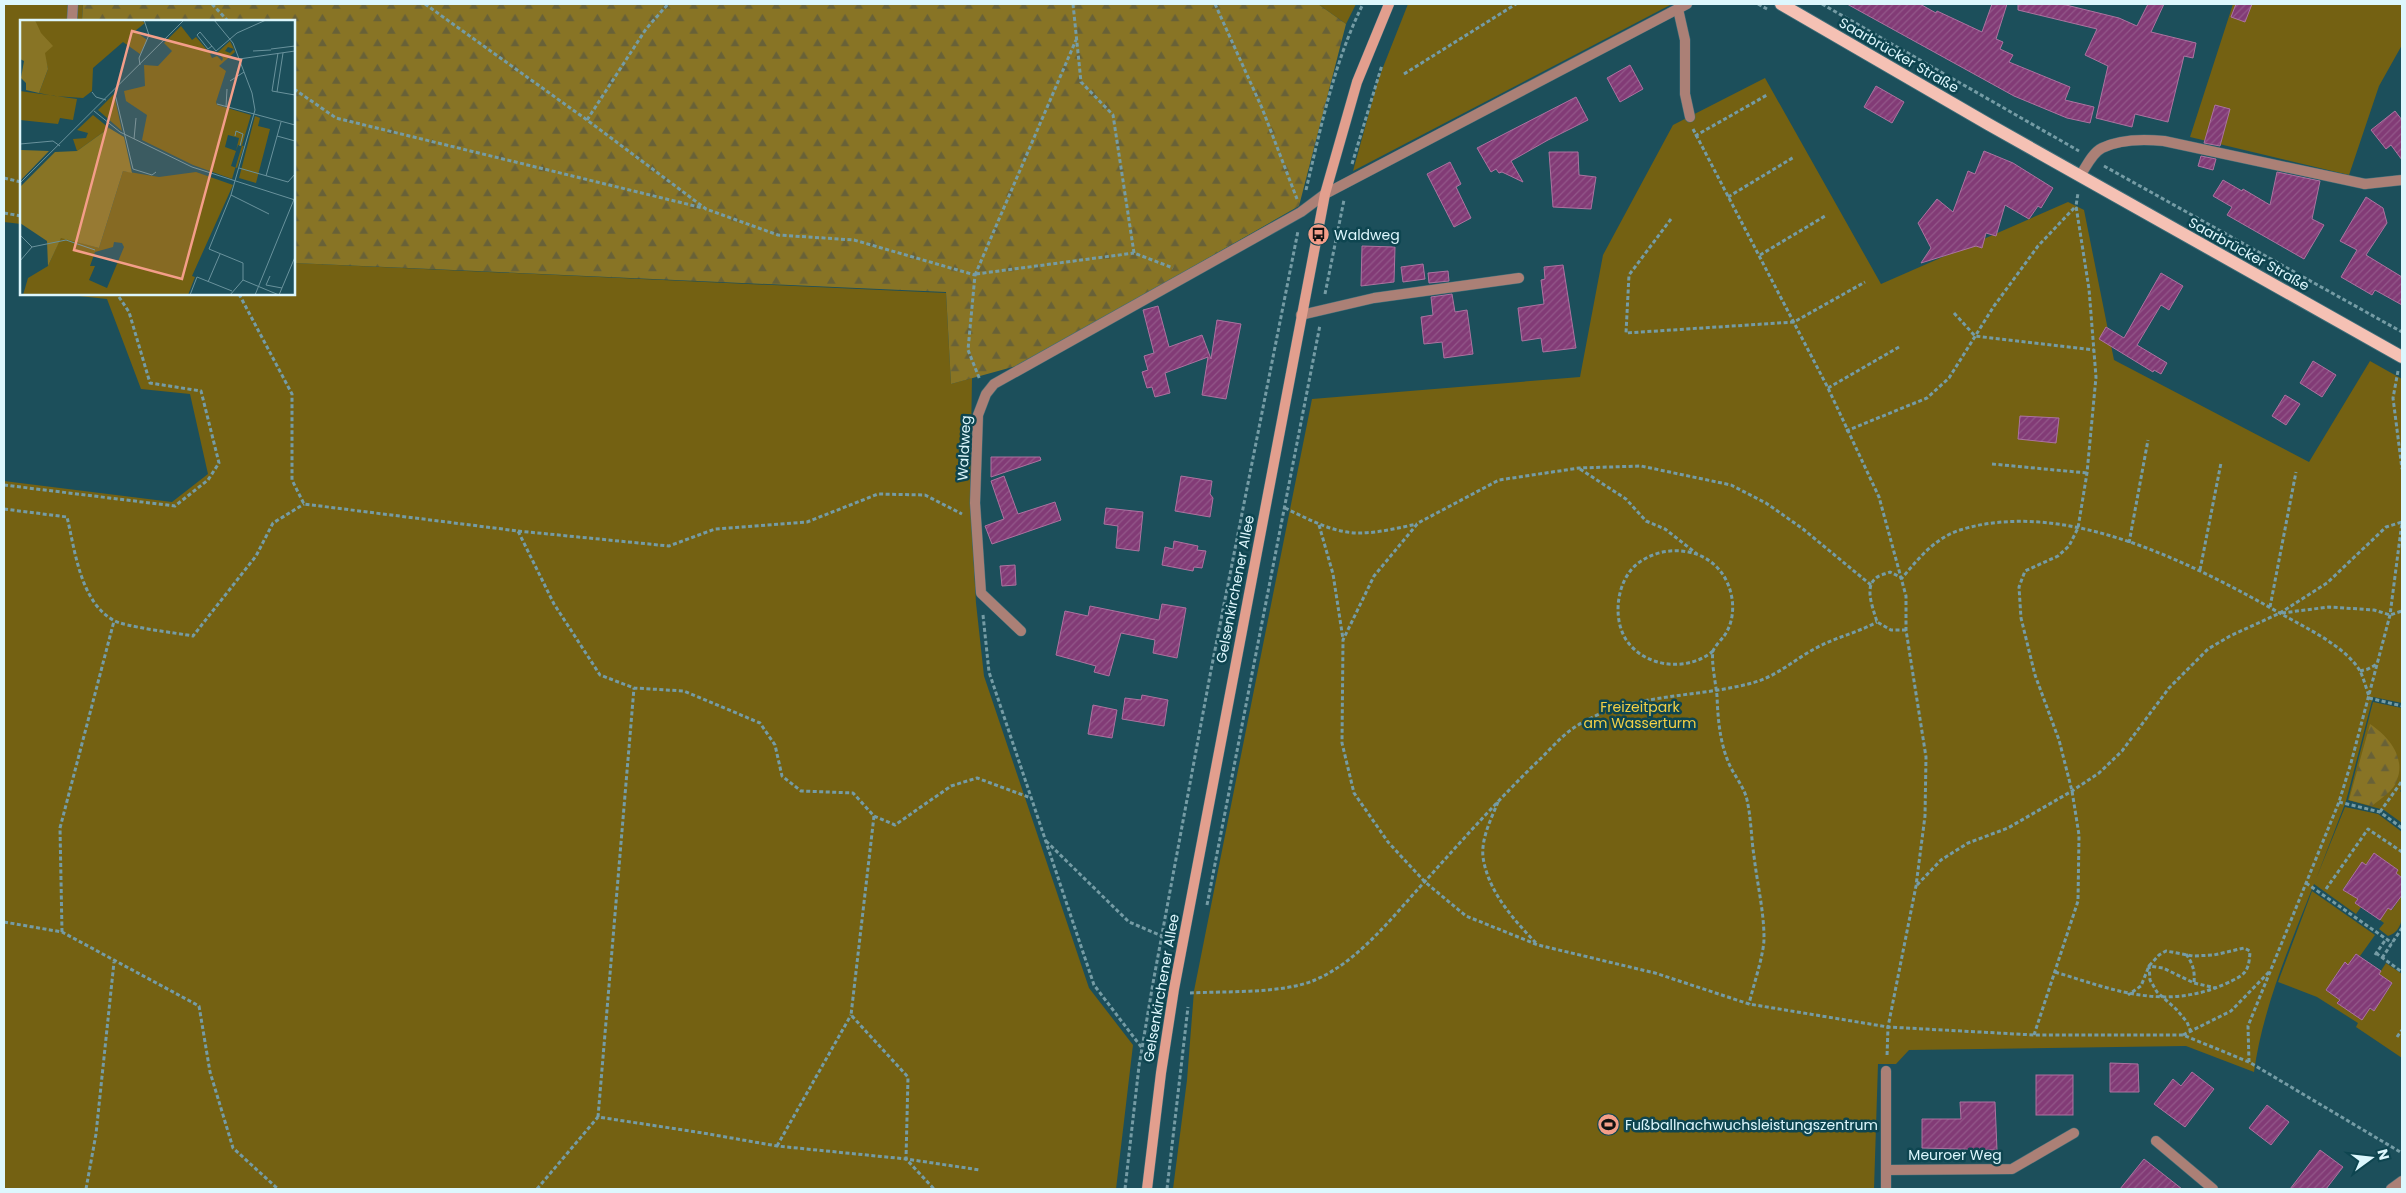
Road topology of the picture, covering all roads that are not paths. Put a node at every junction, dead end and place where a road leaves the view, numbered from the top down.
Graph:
1 (73, 4) edge
2 (1389, 4) edge
3 (1781, 4) edge
4 (1682, 6) edge
5 (72, 20) edge
6 (1690, 116) road end
7 (2402, 180) edge
8 (2079, 182) junction
9 (1325, 194) junction
10 (1519, 278) dead end
11 (1301, 315) junction
12 (2402, 357) edge
13 (1021, 631) dead end
14 (1886, 1071) road end
15 (2074, 1132) dead end
16 (2156, 1140) dead end
17 (1887, 1170) junction
18 (2402, 1181) edge
19 (1147, 1189) edge
20 (1886, 1189) edge
21 (2213, 1189) edge
22 (2391, 1189) edge

1 - 5 street
2 - 9 main road, Gelsenkirchener Allee
3 - 8 main road, Saarbrücker Straße
4 - 6 street
4 - 9 street
7 - 8 street
8 - 12 main road, Saarbrücker Straße
9 - 11 main road, Gelsenkirchener Allee
9 - 13 street, Waldweg
10 - 11 street
11 - 19 main road, Gelsenkirchener Allee
14 - 17 street
15 - 17 street, Meuroer Weg
16 - 21 street
17 - 20 street
18 - 22 street

